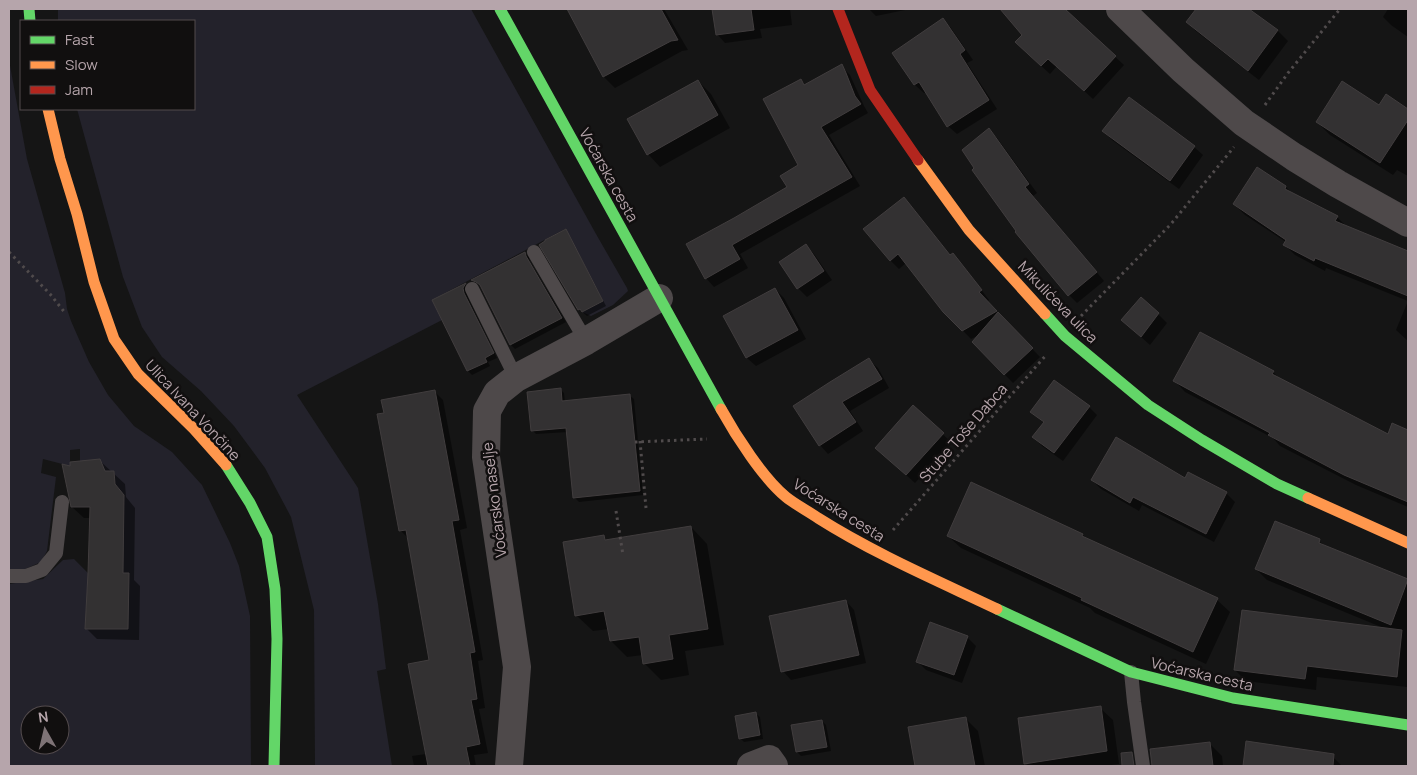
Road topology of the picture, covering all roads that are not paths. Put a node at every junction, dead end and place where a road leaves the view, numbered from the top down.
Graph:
1 (500, 9) edge
2 (838, 9) edge
3 (1120, 9) edge
4 (48, 110) edge
5 (1408, 223) edge
6 (534, 252) dead end
7 (472, 289) dead end
8 (659, 298) junction
9 (586, 341) junction
10 (516, 378) junction
11 (62, 502) dead end
12 (1408, 543) edge
13 (9, 576) edge
14 (1131, 672) junction
15 (1408, 725) edge
16 (274, 766) edge
17 (509, 766) edge
18 (751, 766) edge
19 (774, 766) edge
20 (1143, 766) edge

1 - 8 street, Voćarska cesta
2 - 12 street, Mikulićeva ulica
3 - 5 street
4 - 16 street, Ulica Ivana Vončine
6 - 9 lane
7 - 10 lane
8 - 9 street, Voćarsko naselje
8 - 14 street, Voćarska cesta
9 - 10 street, Voćarsko naselje
10 - 17 street, Voćarsko naselje
11 - 13 lane
14 - 15 street, Voćarska cesta
14 - 20 lane
18 - 19 street

